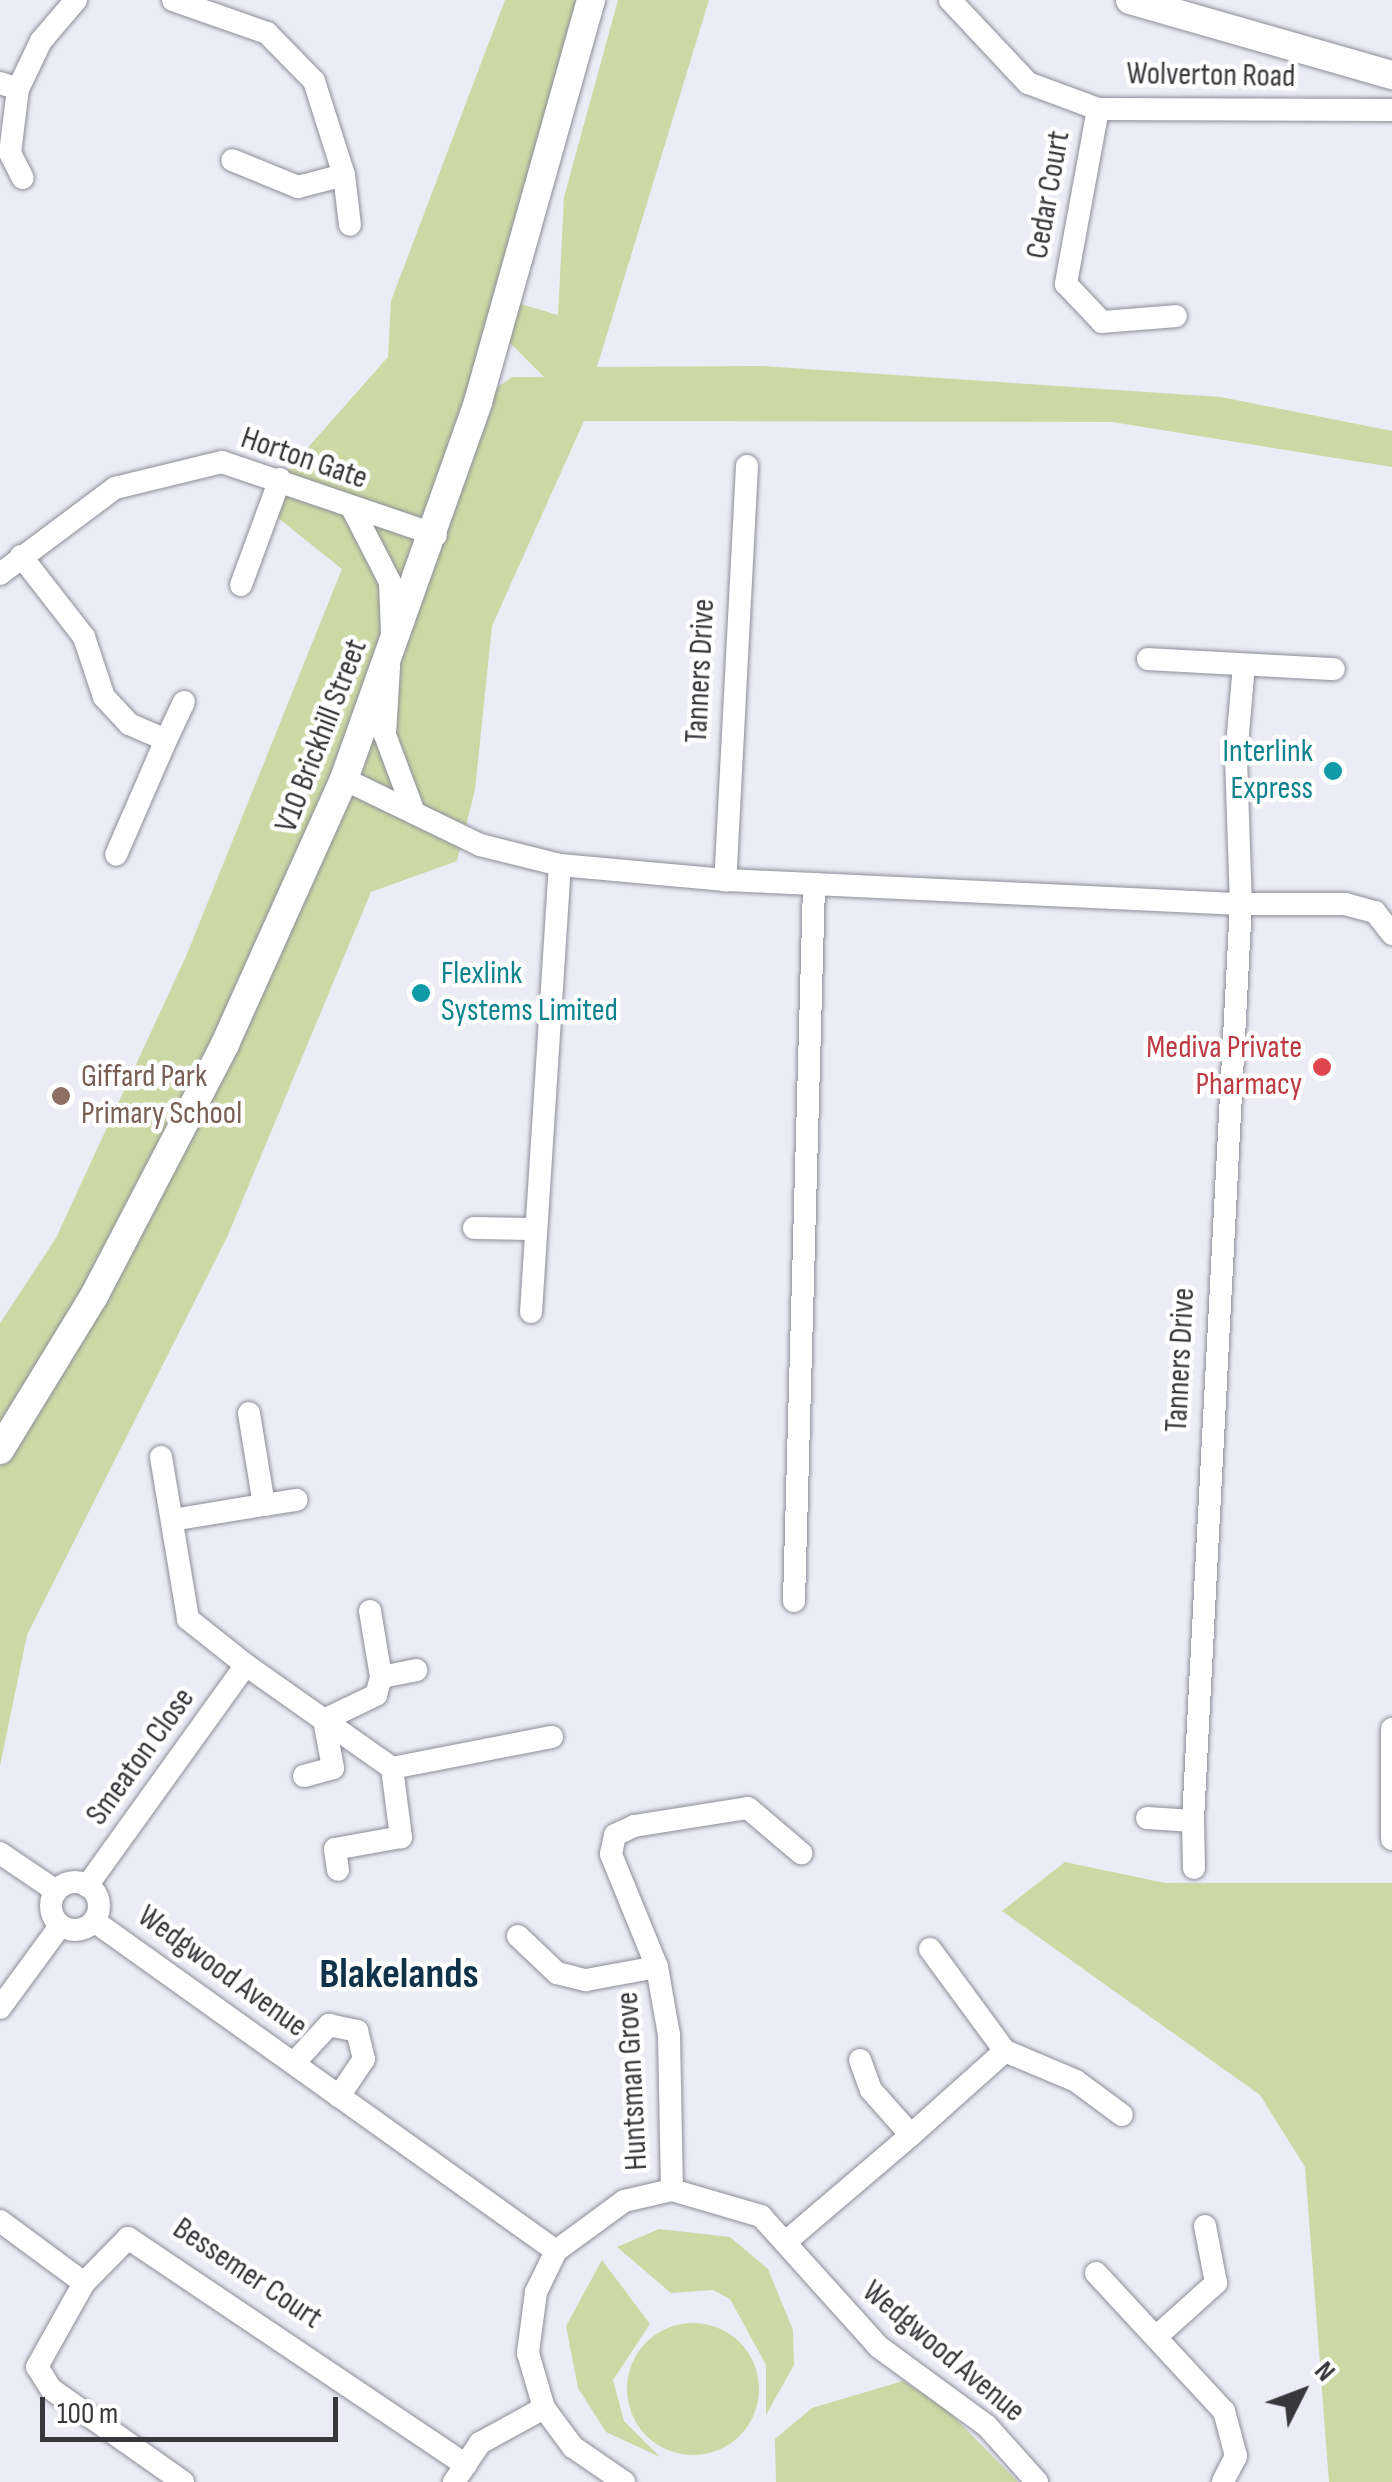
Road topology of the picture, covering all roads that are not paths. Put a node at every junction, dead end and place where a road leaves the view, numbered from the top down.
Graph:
1 (76, 0) edge
2 (172, 0) edge
3 (592, 0) edge
4 (950, 0) edge
5 (1130, 0) edge
6 (1392, 75) edge
7 (9, 86) edge
8 (1098, 109) junction
9 (1392, 110) edge
10 (232, 160) dead end
11 (344, 175) junction
12 (23, 178) dead end
13 (350, 225) dead end
14 (1176, 316) dead end
15 (747, 466) dead end
16 (280, 479) junction
17 (352, 508) junction
18 (436, 535) junction
19 (21, 556) junction
20 (0, 574) edge
21 (241, 585) dead end
22 (391, 655) junction
23 (1148, 659) dead end
24 (1244, 665) junction
25 (1334, 669) dead end
26 (184, 702) dead end
27 (166, 740) junction
28 (344, 779) junction
29 (414, 812) junction
30 (116, 855) dead end
31 (560, 865) junction
32 (725, 880) junction
33 (814, 884) junction
34 (1241, 904) junction
35 (1392, 934) edge
36 (474, 1228) dead end
37 (532, 1229) junction
38 (531, 1312) dead end
39 (249, 1412) dead end
40 (0, 1450) edge
41 (161, 1457) dead end
42 (297, 1500) dead end
43 (264, 1505) junction
44 (172, 1520) junction
45 (794, 1601) dead end
46 (370, 1610) dead end
47 (246, 1665) junction
48 (416, 1670) dead end
49 (381, 1676) junction
50 (324, 1720) junction
51 (1392, 1729) edge
52 (552, 1737) dead end
53 (392, 1768) junction
54 (304, 1776) dead end
55 (1146, 1818) dead end
56 (1192, 1821) junction
57 (1392, 1839) edge
58 (0, 1853) edge
59 (801, 1853) dead end
60 (1194, 1868) dead end
61 (338, 1870) dead end
62 (88, 1886) junction
63 (56, 1891) junction
64 (94, 1921) junction
65 (60, 1926) junction
66 (518, 1936) dead end
67 (930, 1949) dead end
68 (658, 1967) junction
69 (0, 2008) edge
70 (1004, 2051) junction
71 (860, 2060) dead end
72 (294, 2064) junction
73 (338, 2096) junction
74 (1122, 2116) dead end
75 (911, 2135) junction
76 (672, 2190) junction
77 (0, 2221) edge
78 (1205, 2226) dead end
79 (788, 2240) junction
80 (556, 2251) junction
81 (1096, 2273) dead end
82 (84, 2283) junction
83 (1156, 2337) junction
84 (544, 2408) junction
85 (460, 2473) edge
86 (184, 2482) edge
87 (624, 2482) edge
88 (1038, 2482) edge
89 (1223, 2482) edge

1 - 7 street
2 - 11 street
3 - 18 street, V10 Brickhill Street
4 - 8 street, Wolverton Road
5 - 6 street, Wolverton Road
7 - 12 street
8 - 9 street, Wolverton Road
8 - 14 street, Cedar Court
10 - 11 street
11 - 13 street
15 - 32 street, Tanners Drive
16 - 17 street, Horton Gate
16 - 19 street, Horton Gate
16 - 21 street
17 - 18 street, Horton Gate
17 - 22 street
18 - 22 street, V10 Brickhill Street
19 - 20 street, Horton Gate
19 - 27 street
22 - 28 street, V10 Brickhill Street
22 - 29 street
23 - 24 street
24 - 25 street
24 - 34 street, Tanners Drive
26 - 27 street
27 - 30 street
28 - 29 street
28 - 40 street, V10 Brickhill Street
29 - 31 street
31 - 32 street
31 - 37 street
32 - 33 street
33 - 34 street
33 - 45 street
34 - 35 street
34 - 56 street, Tanners Drive
36 - 37 street
37 - 38 street
39 - 43 street
41 - 44 street
42 - 43 street
43 - 44 street
44 - 47 street
46 - 49 street
47 - 50 street
47 - 62 street, Smeaton Close
48 - 49 street
49 - 50 street
50 - 53 street
50 - 54 street
51 - 57 street
52 - 53 street
53 - 61 street
55 - 56 street
56 - 60 street, Tanners Drive
58 - 63 street
59 - 68 street, Huntsman Grove
62 - 63 street
62 - 64 street
63 - 65 street
64 - 65 street
64 - 72 street, Wedgwood Avenue
65 - 69 street
66 - 68 street, Huntsman Grove
67 - 70 street
68 - 76 street, Huntsman Grove
70 - 74 street
70 - 75 street
71 - 75 street
72 - 73 street, Wedgwood Avenue
72 - 73 street
73 - 80 street, Wedgwood Avenue
75 - 79 street
76 - 79 street, Wedgwood Avenue
76 - 80 street, Wedgwood Avenue
77 - 82 street
78 - 83 street
79 - 88 street, Wedgwood Avenue
80 - 84 street, Wedgwood Avenue
81 - 83 street
82 - 85 street, Bessemer Court
82 - 86 street, Bessemer Court
83 - 89 street
84 - 85 street, Bessemer Court
84 - 87 street, Wedgwood Avenue

